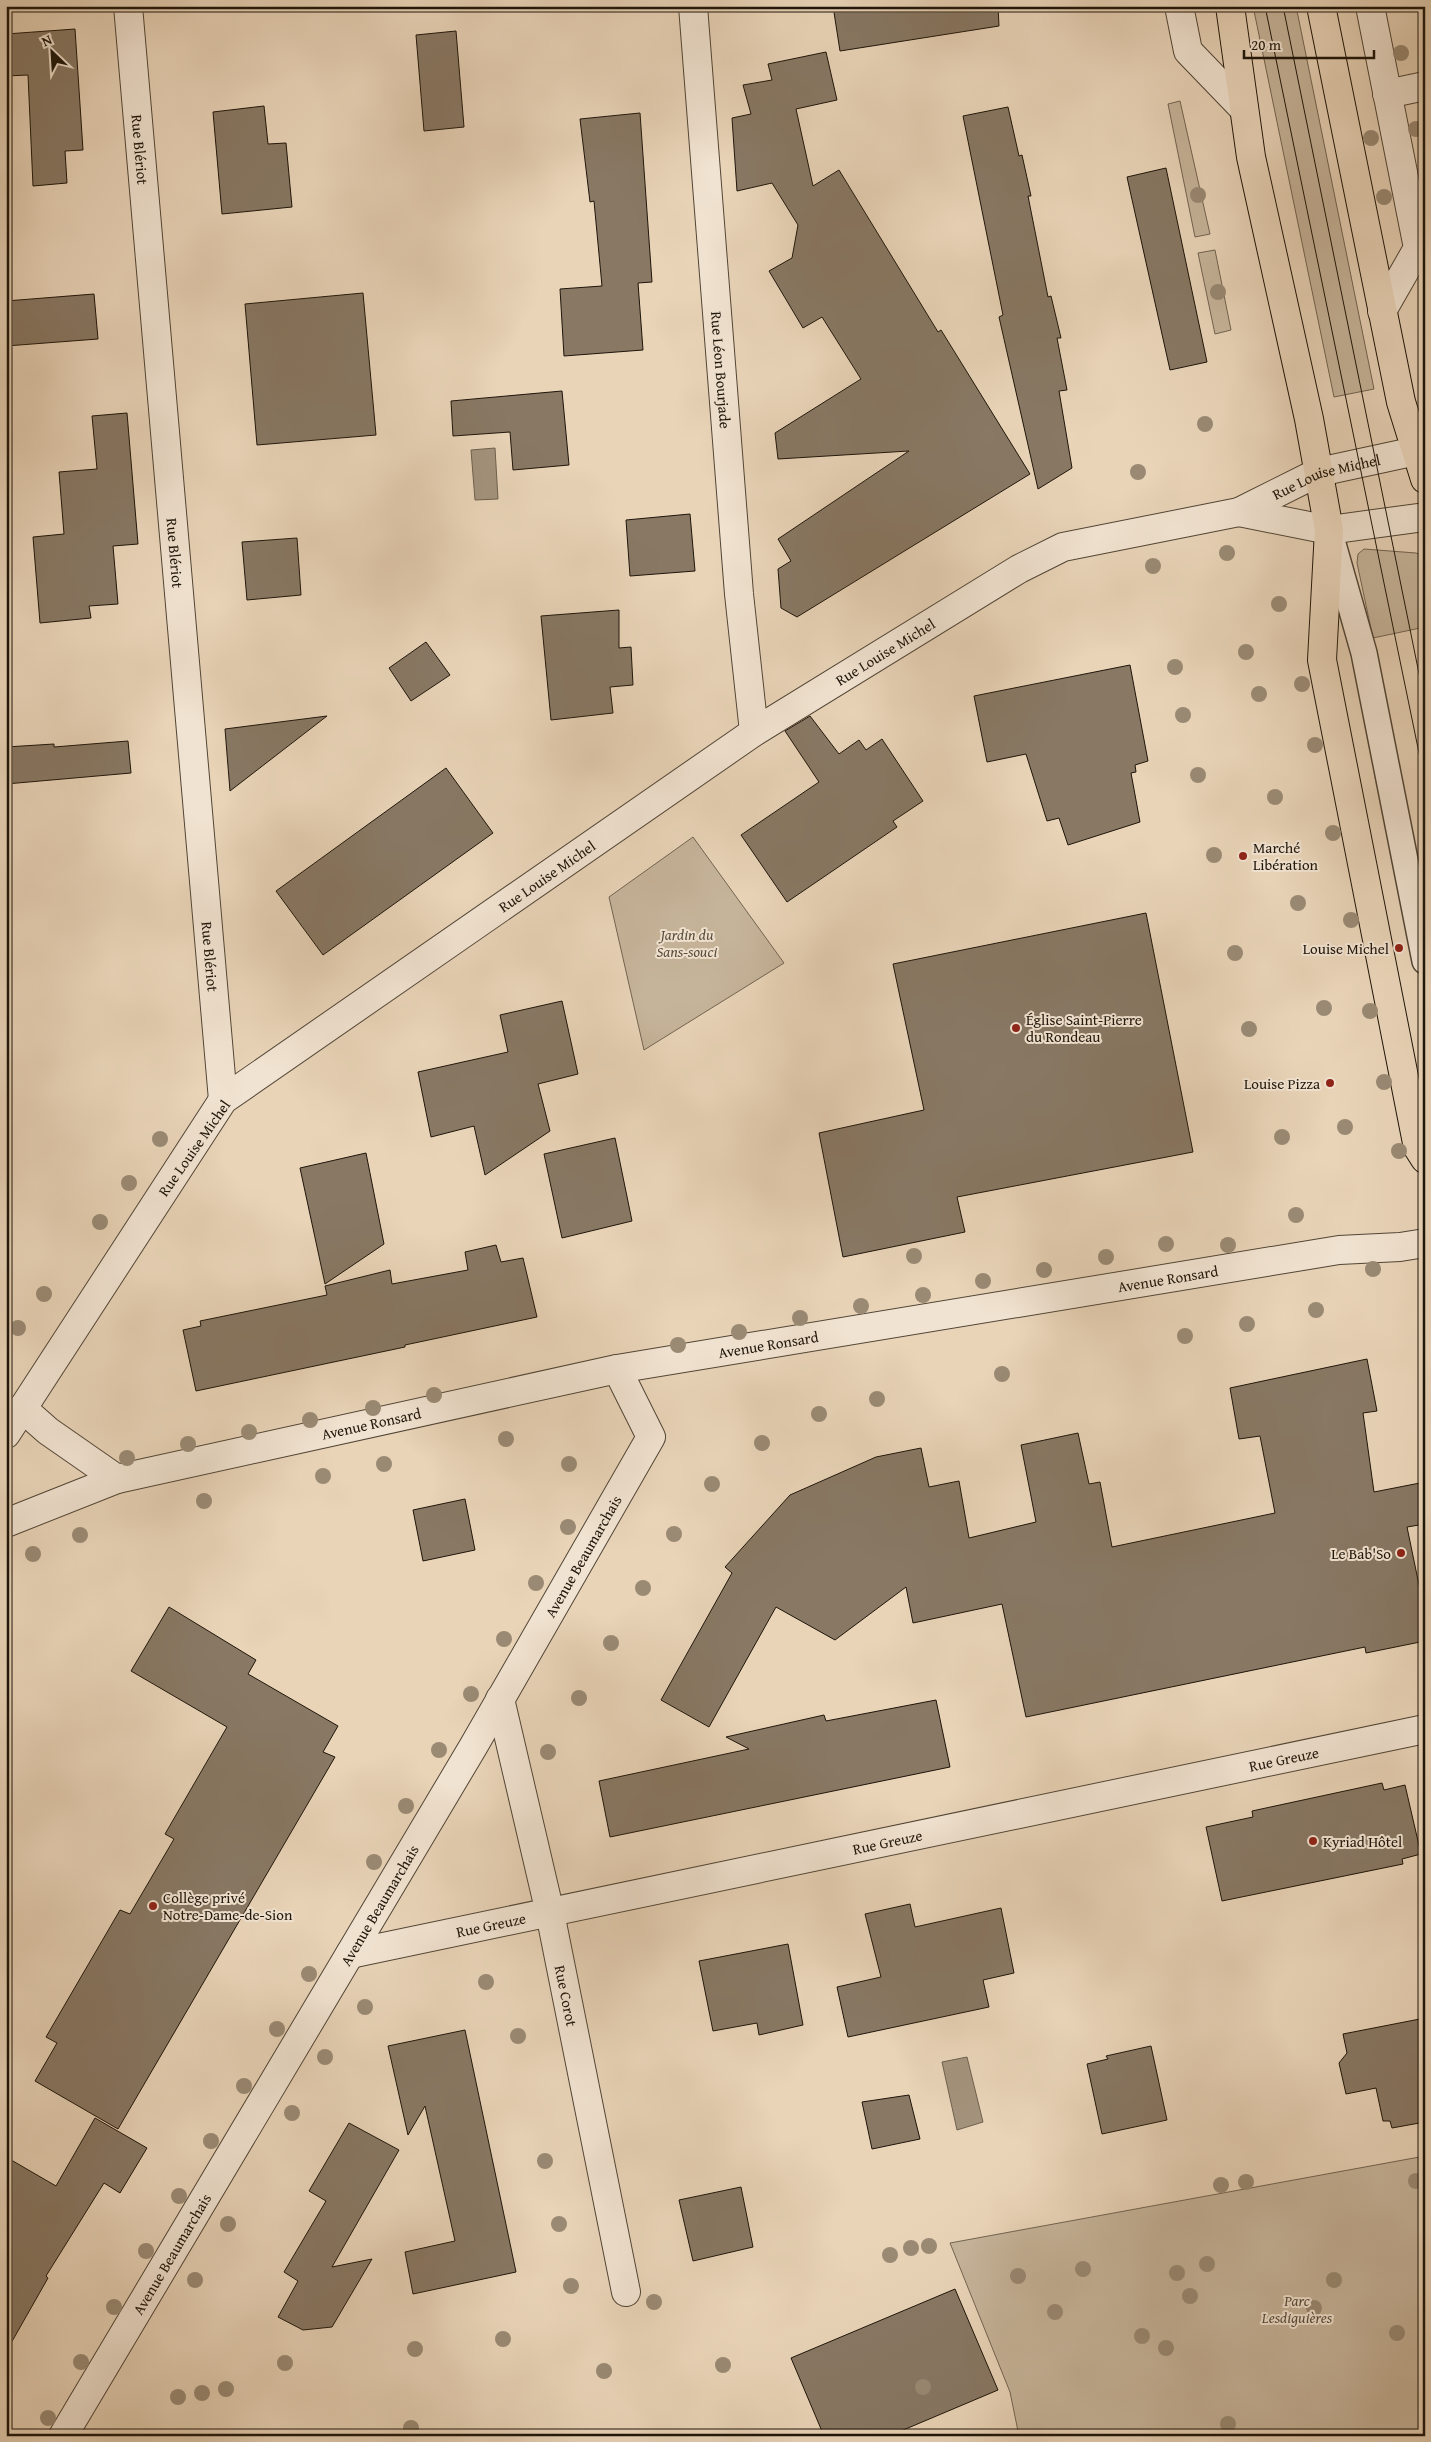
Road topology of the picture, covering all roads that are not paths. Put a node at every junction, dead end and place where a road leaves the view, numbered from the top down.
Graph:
1 (128, 6) edge
2 (693, 6) edge
3 (1179, 6) edge
4 (1230, 6) edge
5 (1321, 6) edge
6 (1370, 6) edge
7 (1425, 86) edge
8 (1387, 94) junction
9 (1242, 108) junction
10 (1382, 311) junction
11 (1416, 451) junction
12 (1319, 472) junction
13 (1425, 479) edge
14 (1240, 512) junction
15 (1425, 517) edge
16 (1329, 530) junction
17 (754, 732) junction
18 (1425, 961) edge
19 (223, 1100) junction
20 (1425, 1159) edge
21 (1425, 1243) edge
22 (617, 1369) junction
23 (22, 1408) junction
24 (6, 1434) edge
25 (117, 1479) junction
26 (6, 1523) edge
27 (500, 1699) junction
28 (1425, 1729) edge
29 (550, 1912) junction
30 (350, 1954) junction
31 (626, 2292) dead end
32 (63, 2436) edge

1 - 19 street, Rue Blériot
2 - 17 street, Rue Léon Bourjade
3 - 9 street
4 - 9 main road
5 - 10 main road
6 - 8 street
7 - 8 street
8 - 10 street
9 - 12 main road
10 - 11 main road
11 - 12 street, Rue Louise Michel
11 - 13 main road
12 - 14 street, Rue Louise Michel
12 - 16 main road
14 - 16 street, Rue Louise Michel
14 - 17 street, Rue Louise Michel
15 - 16 street, Rue Louise Michel
16 - 18 lane
16 - 20 main road
17 - 19 street, Rue Louise Michel
19 - 23 street, Rue Louise Michel
21 - 22 street, Avenue Ronsard
22 - 25 street, Avenue Ronsard
22 - 27 street, Avenue Beaumarchais
23 - 24 street, Rue Louise Michel
23 - 25 street
25 - 26 street, Avenue Ronsard
27 - 29 street, Rue Corot
27 - 30 street, Avenue Beaumarchais
28 - 29 street, Rue Greuze
29 - 30 street, Rue Greuze
29 - 31 street, Rue Corot
30 - 32 street, Avenue Beaumarchais

